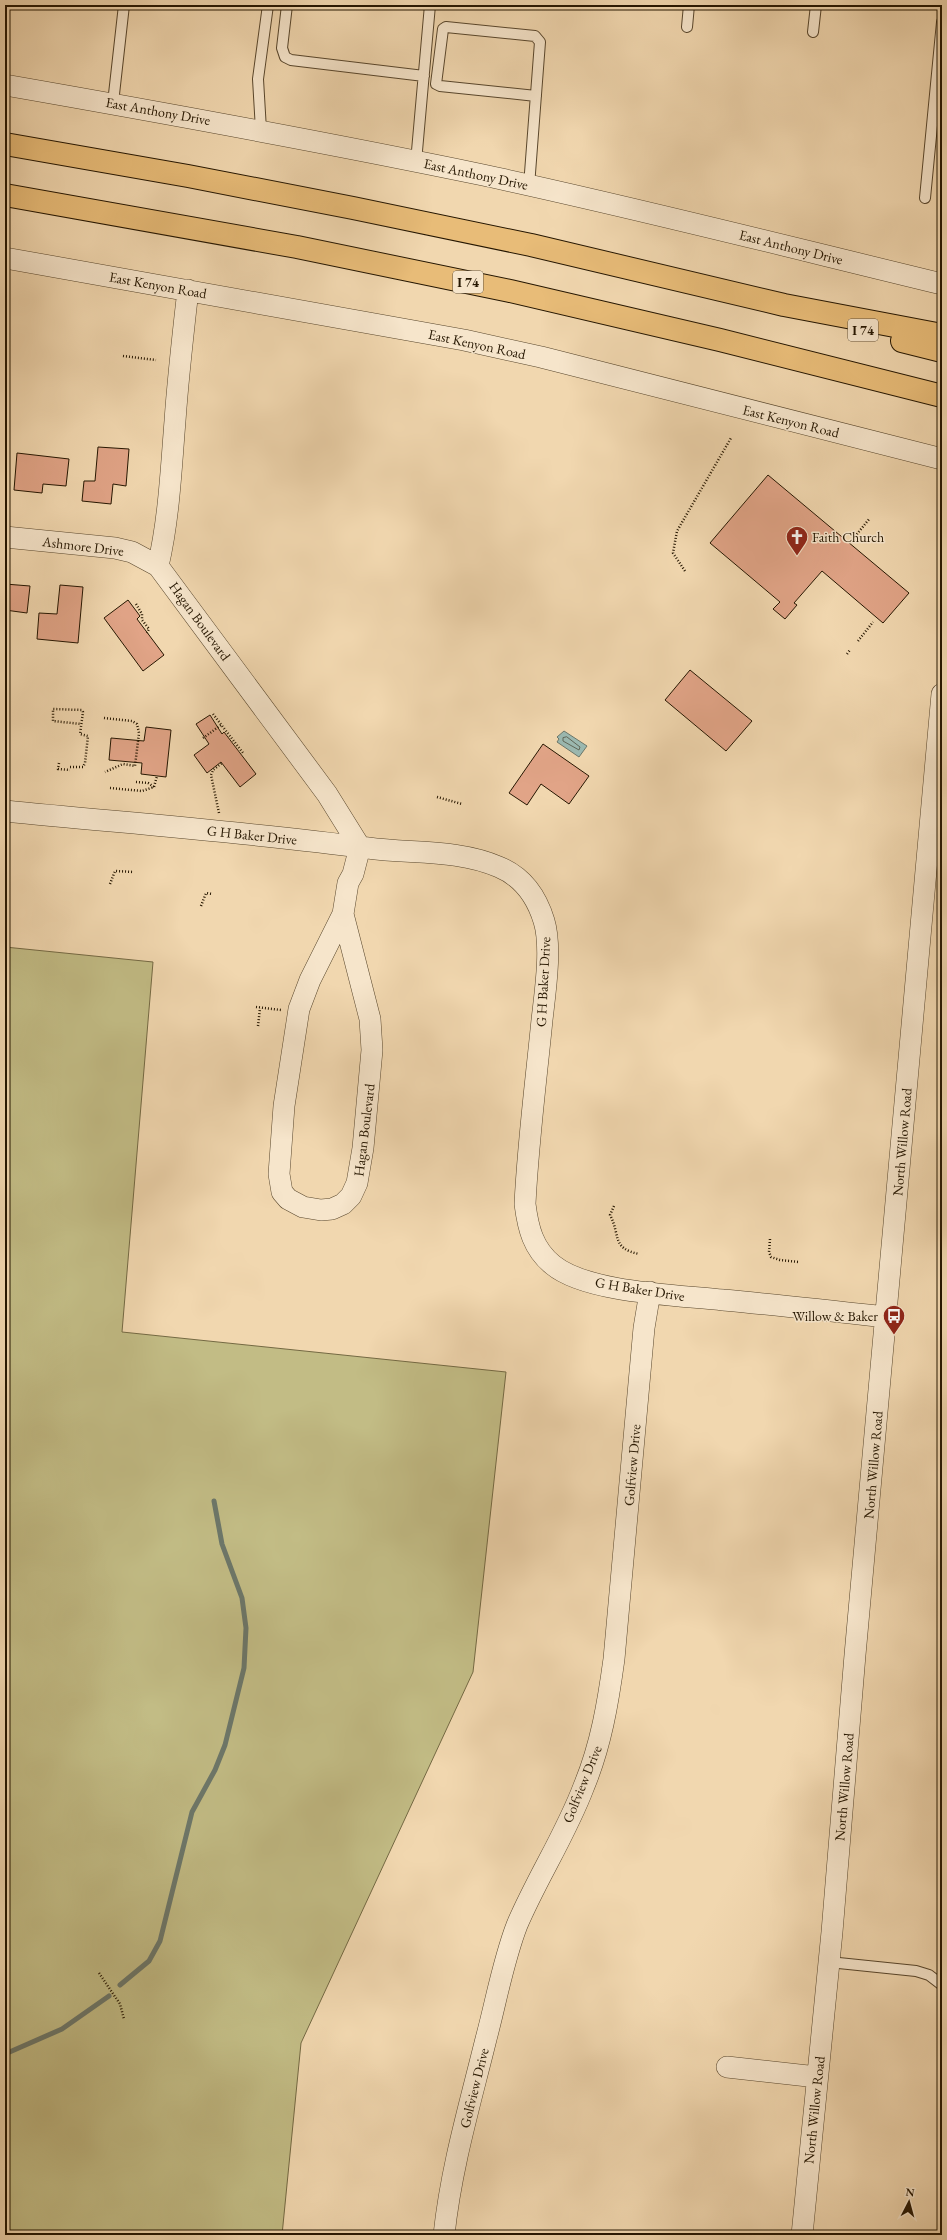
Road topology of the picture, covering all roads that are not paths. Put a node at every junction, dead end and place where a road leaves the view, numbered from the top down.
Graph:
1 (124, 5) edge
2 (268, 5) edge
3 (287, 5) edge
4 (430, 5) edge
5 (689, 5) edge
6 (816, 5) edge
7 (942, 22) edge
8 (687, 27) dead end
9 (813, 32) dead end
10 (424, 76) junction
11 (5, 85) edge
12 (536, 96) junction
13 (113, 104) junction
14 (261, 130) junction
15 (5, 144) edge
16 (416, 162) junction
17 (528, 186) junction
18 (5, 195) edge
19 (925, 198) dead end
20 (5, 258) edge
21 (942, 284) edge
22 (188, 290) junction
23 (784, 305) junction
24 (942, 335) edge
25 (942, 351) edge
26 (937, 396) edge
27 (942, 459) edge
28 (5, 537) edge
29 (158, 566) junction
30 (942, 694) edge
31 (5, 811) edge
32 (360, 847) junction
33 (343, 914) junction
34 (650, 1292) junction
35 (886, 1317) junction
36 (829, 1962) junction
37 (942, 1986) edge
38 (727, 2067) dead end
39 (818, 2077) junction
40 (444, 2235) edge
41 (802, 2235) edge

1 - 13 lane
2 - 14 lane
3 - 10 lane
4 - 10 lane
5 - 8 lane
6 - 9 lane
7 - 19 lane
10 - 16 lane
11 - 13 street, East Anthony Drive
12 - 12 lane
12 - 17 lane
13 - 14 street, East Anthony Drive
14 - 16 street, East Anthony Drive
15 - 23 highway, I 74
16 - 17 street, East Anthony Drive
17 - 21 street, East Anthony Drive
18 - 26 highway, I 74
20 - 22 street, East Kenyon Road
22 - 27 street, East Kenyon Road
22 - 29 street
23 - 24 highway
23 - 25 highway, I 74
28 - 29 street, Ashmore Drive
29 - 32 street, Hagan Boulevard
30 - 35 street, North Willow Road
31 - 32 street, G H Baker Drive
32 - 33 street, Hagan Boulevard
32 - 34 street, G H Baker Drive
33 - 33 street, Hagan Boulevard
34 - 35 street, G H Baker Drive
34 - 40 street, Golfview Drive
35 - 36 street, North Willow Road
36 - 37 lane
36 - 39 street, North Willow Road
38 - 39 street
39 - 41 street, North Willow Road

